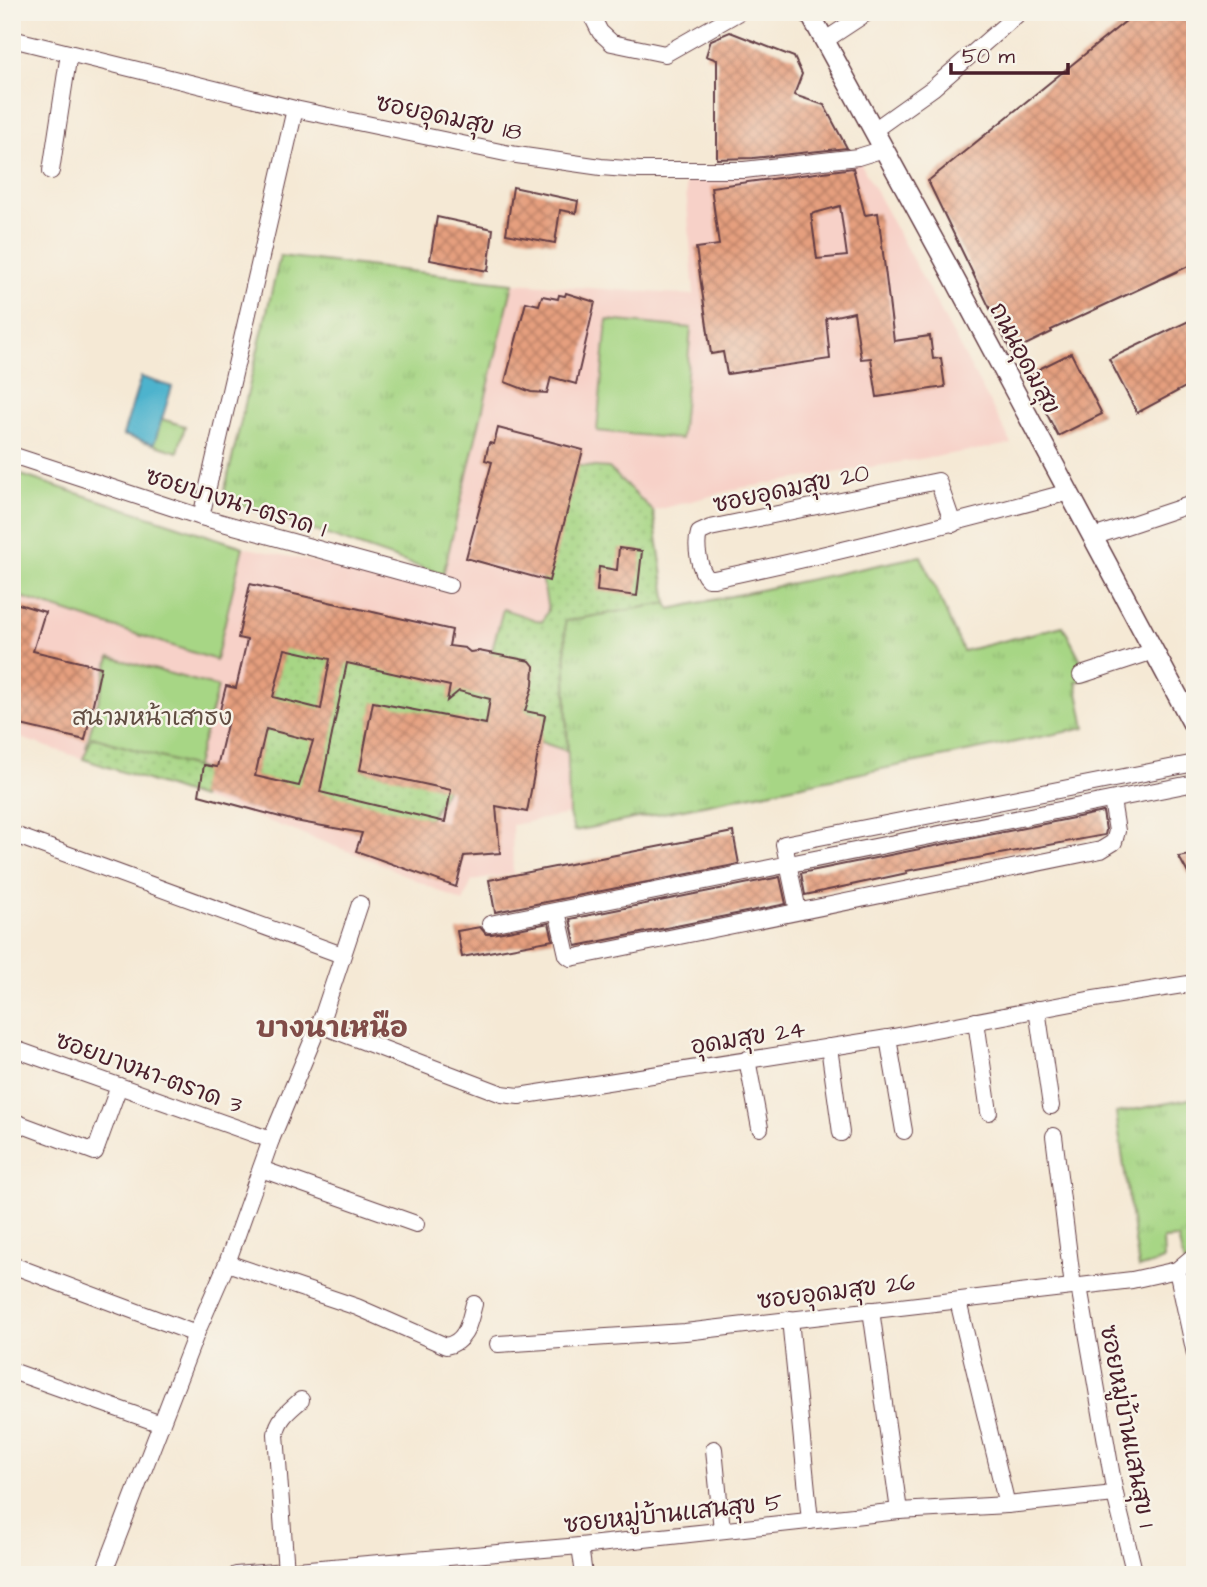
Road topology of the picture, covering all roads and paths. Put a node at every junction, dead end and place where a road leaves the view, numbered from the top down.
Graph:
1 (590, 12) edge
2 (739, 12) edge
3 (809, 12) edge
4 (868, 12) edge
5 (1020, 12) edge
6 (12, 39) edge
7 (824, 41) junction
8 (69, 53) junction
9 (295, 109) junction
10 (874, 130) junction
11 (884, 149) junction
12 (51, 171) dead end
13 (12, 455) edge
14 (1069, 492) junction
15 (1195, 503) edge
16 (201, 517) junction
17 (953, 524) junction
18 (1093, 537) junction
19 (449, 584) dead end
20 (1154, 650) junction
21 (1081, 675) dead end
22 (1189, 705) edge
23 (1195, 728) edge
24 (1195, 762) edge
25 (1117, 778) junction
26 (1195, 783) edge
27 (1116, 799) junction
28 (12, 834) edge
29 (789, 865) junction
30 (360, 904) dead end
31 (557, 911) junction
32 (798, 911) junction
33 (490, 923) dead end
34 (342, 955) junction
35 (1195, 983) edge
36 (1037, 1009) junction
37 (976, 1021) junction
38 (318, 1024) junction
39 (888, 1038) junction
40 (829, 1047) junction
41 (12, 1048) edge
42 (747, 1059) junction
43 (119, 1086) junction
44 (1051, 1106) dead end
45 (989, 1112) dead end
46 (12, 1121) edge
47 (760, 1128) dead end
48 (904, 1131) dead end
49 (841, 1133) dead end
50 (1054, 1136) dead end
51 (271, 1140) junction
52 (261, 1169) junction
53 (416, 1224) dead end
54 (1195, 1255) edge
55 (227, 1263) junction
56 (12, 1265) edge
57 (1177, 1270) junction
58 (1076, 1286) junction
59 (958, 1301) junction
60 (474, 1304) dead end
61 (871, 1310) junction
62 (1191, 1314) edge
63 (790, 1320) junction
64 (196, 1334) junction
65 (498, 1344) dead end
66 (1195, 1354) edge
67 (12, 1371) edge
68 (301, 1400) dead end
69 (161, 1424) junction
70 (714, 1449) dead end
71 (1115, 1494) junction
72 (1007, 1505) junction
73 (899, 1511) junction
74 (810, 1521) junction
75 (722, 1530) junction
76 (580, 1546) junction
77 (286, 1572) junction
78 (103, 1575) edge
79 (236, 1575) edge
80 (584, 1575) edge
81 (1135, 1575) edge

1 - 2 street
3 - 7 main road, ถนนอุดมสุข
4 - 7 street
5 - 10 street
6 - 8 street, ซอยอุดมสุข 18
7 - 10 main road, ถนนอุดมสุข
8 - 9 street, ซอยอุดมสุข 18
8 - 12 street
9 - 11 street, ซอยอุดมสุข 18
9 - 16 street
10 - 11 main road, ถนนอุดมสุข
11 - 14 main road, ถนนอุดมสุข
13 - 16 street, ซอยบางนา-ตราด 1
14 - 17 street, ซอยอุดมสุข 20
14 - 18 main road, ถนนอุดมสุข
15 - 18 street
16 - 19 street, ซอยบางนา-ตราด 1
17 - 17 street, ซอยอุดมสุข 20
18 - 20 main road, ถนนอุดมสุข
20 - 21 street
20 - 22 main road, ถนนอุดมสุข
22 - 23 main road, ถนนอุดมสุข
24 - 25 street
25 - 27 street
25 - 29 street
26 - 27 street
27 - 29 street
27 - 32 street
28 - 34 street
29 - 31 street
29 - 32 street
30 - 34 street
31 - 32 street
31 - 33 street
34 - 38 street
35 - 36 street, อุดมสุข 24
36 - 37 street, อุดมสุข 24
36 - 44 street
37 - 39 street, อุดมสุข 24
37 - 45 street
38 - 42 street, อุดมสุข 24
38 - 51 street
39 - 40 street, อุดมสุข 24
39 - 48 street
40 - 42 street, อุดมสุข 24
40 - 49 street
41 - 43 street, ซอยบางนา-ตราด 3
42 - 47 street
43 - 46 street
43 - 51 street, ซอยบางนา-ตราด 3
50 - 58 street, ซอยหมู่บ้านแสนสุข 1
51 - 52 street
52 - 53 street
52 - 55 street
54 - 57 street, ซอยอุดมสุข 26
55 - 60 street
55 - 64 street
56 - 64 street
57 - 58 street, ซอยอุดมสุข 26
57 - 62 street
58 - 59 street, ซอยอุดมสุข 26
58 - 71 street, ซอยหมู่บ้านแสนสุข 1
59 - 61 street, ซอยอุดมสุข 26
59 - 72 street
61 - 63 street, ซอยอุดมสุข 26
61 - 73 street
62 - 66 street
63 - 65 street, ซอยอุดมสุข 26
63 - 74 street
64 - 69 street
67 - 69 street
68 - 77 street
69 - 78 street
70 - 75 street
71 - 72 street, ซอยหมู่บ้านแสนสุข 5
71 - 81 street, ซอยหมู่บ้านแสนสุข 1
72 - 73 street, ซอยหมู่บ้านแสนสุข 5
73 - 74 street, ซอยหมู่บ้านแสนสุข 5
74 - 75 street, ซอยหมู่บ้านแสนสุข 5
75 - 76 street, ซอยหมู่บ้านแสนสุข 5
76 - 77 street, ซอยหมู่บ้านแสนสุข 5
76 - 80 street
77 - 79 street, ซอยหมู่บ้านแสนสุข 5

